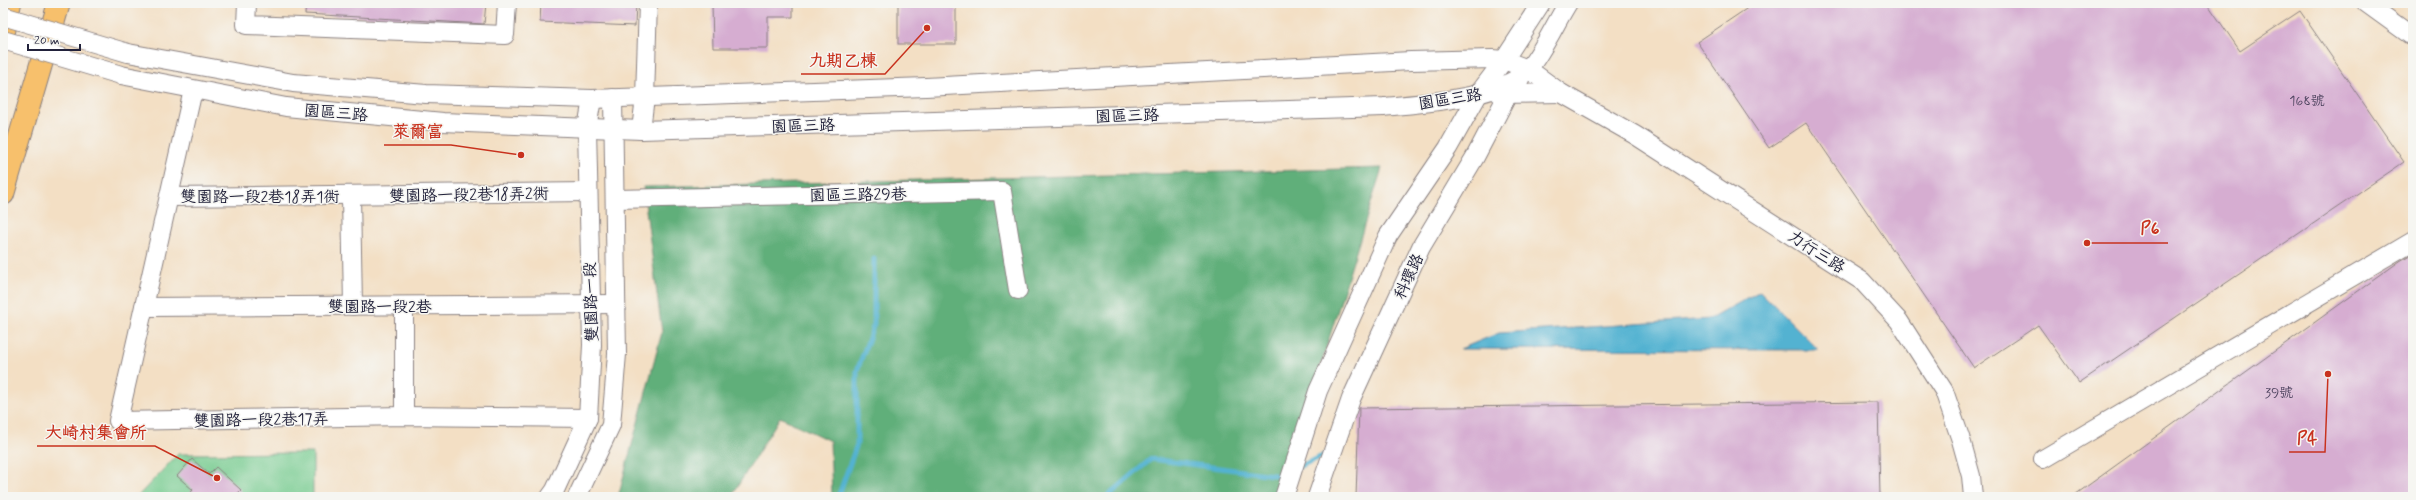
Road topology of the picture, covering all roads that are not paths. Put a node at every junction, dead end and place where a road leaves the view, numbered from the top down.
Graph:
1 (10, 3) edge
2 (59, 3) edge
3 (247, 3) edge
4 (507, 3) edge
5 (648, 3) edge
6 (1541, 3) edge
7 (1568, 3) edge
8 (2366, 3) edge
9 (3, 16) edge
10 (3, 36) edge
11 (2413, 37) edge
12 (3, 40) edge
13 (1504, 60) junction
14 (1528, 69) junction
15 (193, 90) junction
16 (1483, 93) junction
17 (1561, 93) junction
18 (1507, 96) junction
19 (645, 97) junction
20 (613, 98) junction
21 (592, 99) junction
22 (1434, 101) junction
23 (587, 128) junction
24 (613, 129) junction
25 (641, 130) junction
26 (1453, 141) junction
27 (588, 192) junction
28 (3, 194) edge
29 (351, 196) junction
30 (169, 197) junction
31 (615, 199) junction
32 (2413, 241) edge
33 (1018, 290) dead end
34 (589, 304) junction
35 (616, 304) junction
36 (353, 306) junction
37 (404, 306) junction
38 (144, 307) junction
39 (404, 416) junction
40 (588, 418) junction
41 (2043, 459) dead end
42 (550, 497) edge
43 (577, 497) edge
44 (1284, 497) edge
45 (1317, 497) edge
46 (1974, 497) edge

1 - 10 highway
2 - 28 highway
3 - 4 street
5 - 19 street
6 - 13 street
7 - 14 street, 園區三路
8 - 11 street
9 - 21 street, 園區三路, bridge
12 - 15 street, 園區三路, bridge
13 - 14 street, 力行三路
13 - 16 street
13 - 19 street, 園區三路
14 - 16 street, 園區三路
14 - 17 street, 力行三路
14 - 18 street, 科環路
15 - 23 street, 園區三路
15 - 30 street
16 - 18 street
16 - 22 street, 園區三路
16 - 26 street
17 - 18 street
17 - 46 street, 力行三路
18 - 45 street, 科環路
19 - 20 street, 園區三路
19 - 25 street
20 - 21 street, 園區三路
20 - 24 street, 雙園路一段
21 - 23 street, 雙園路一段
22 - 25 street, 園區三路
22 - 26 street
23 - 24 street, 園區三路
23 - 27 street, 雙園路一段
24 - 25 street, 園區三路
24 - 31 street, 雙園路一段
26 - 44 street
27 - 29 street, 雙園路一段2巷18弄2衖
27 - 34 street, 雙園路一段
29 - 30 street, 雙園路一段2巷18弄1衖
29 - 36 street
30 - 38 street
31 - 33 street, 園區三路29巷
31 - 35 street, 雙園路一段
32 - 41 street
34 - 35 street, 雙園路一段2巷
34 - 37 street, 雙園路一段2巷
34 - 40 street, 雙園路一段
35 - 43 street, 雙園路一段
36 - 37 street, 雙園路一段2巷
36 - 38 street, 雙園路一段2巷
37 - 39 street
38 - 39 street, 雙園路一段2巷17弄
39 - 40 street, 雙園路一段2巷17弄
40 - 42 street, 雙園路一段

